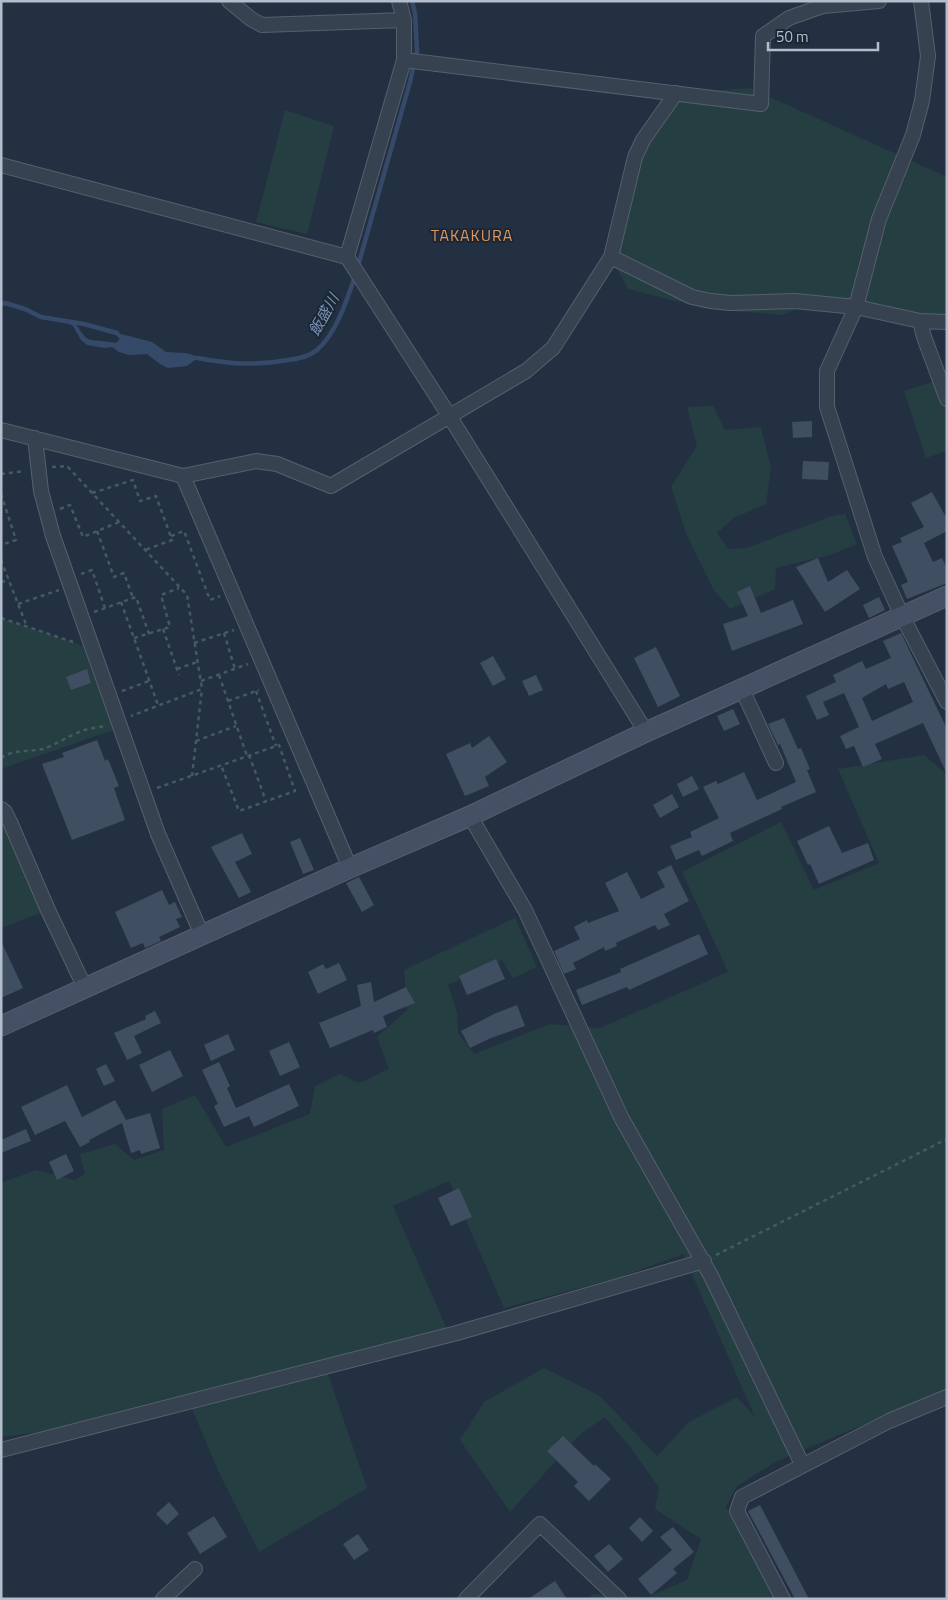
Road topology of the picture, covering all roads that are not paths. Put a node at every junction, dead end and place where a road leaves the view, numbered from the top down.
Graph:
1 (229, 1) edge
2 (399, 1) edge
3 (879, 1) edge
4 (921, 1) edge
5 (404, 20) junction
6 (404, 60) junction
7 (676, 93) junction
8 (1, 165) edge
9 (611, 256) junction
10 (347, 257) junction
11 (856, 307) junction
12 (920, 321) junction
13 (947, 322) edge
14 (947, 399) edge
15 (450, 417) junction
16 (1, 430) edge
17 (35, 438) junction
18 (183, 476) junction
19 (947, 596) edge
20 (902, 616) junction
21 (742, 690) junction
22 (947, 702) edge
23 (646, 732) junction
24 (776, 763) dead end
25 (1, 809) edge
26 (470, 816) junction
27 (350, 868) junction
28 (202, 935) junction
29 (85, 988) junction
30 (1, 1026) edge
31 (704, 1261) junction
32 (947, 1397) edge
33 (1, 1450) edge
34 (802, 1464) junction
35 (195, 1569) dead end
36 (163, 1599) edge
37 (466, 1599) edge
38 (619, 1599) edge
39 (783, 1599) edge

1 - 5 street
2 - 5 street
3 - 7 street
4 - 11 street
5 - 6 street
6 - 7 street
6 - 10 street
7 - 9 street
8 - 10 street
9 - 11 street
9 - 15 street
10 - 15 street
11 - 12 street
11 - 20 street
12 - 13 street
12 - 14 street
15 - 18 street
15 - 23 street
16 - 17 street
17 - 18 street
17 - 28 street
18 - 27 street
19 - 20 street
20 - 21 street
20 - 22 street
21 - 23 street
21 - 24 street
23 - 26 street
25 - 29 street
26 - 27 street
26 - 31 street
27 - 28 street
28 - 29 street
29 - 30 street
31 - 33 street
31 - 34 street
32 - 34 street
34 - 39 street
35 - 36 street
37 - 38 street

